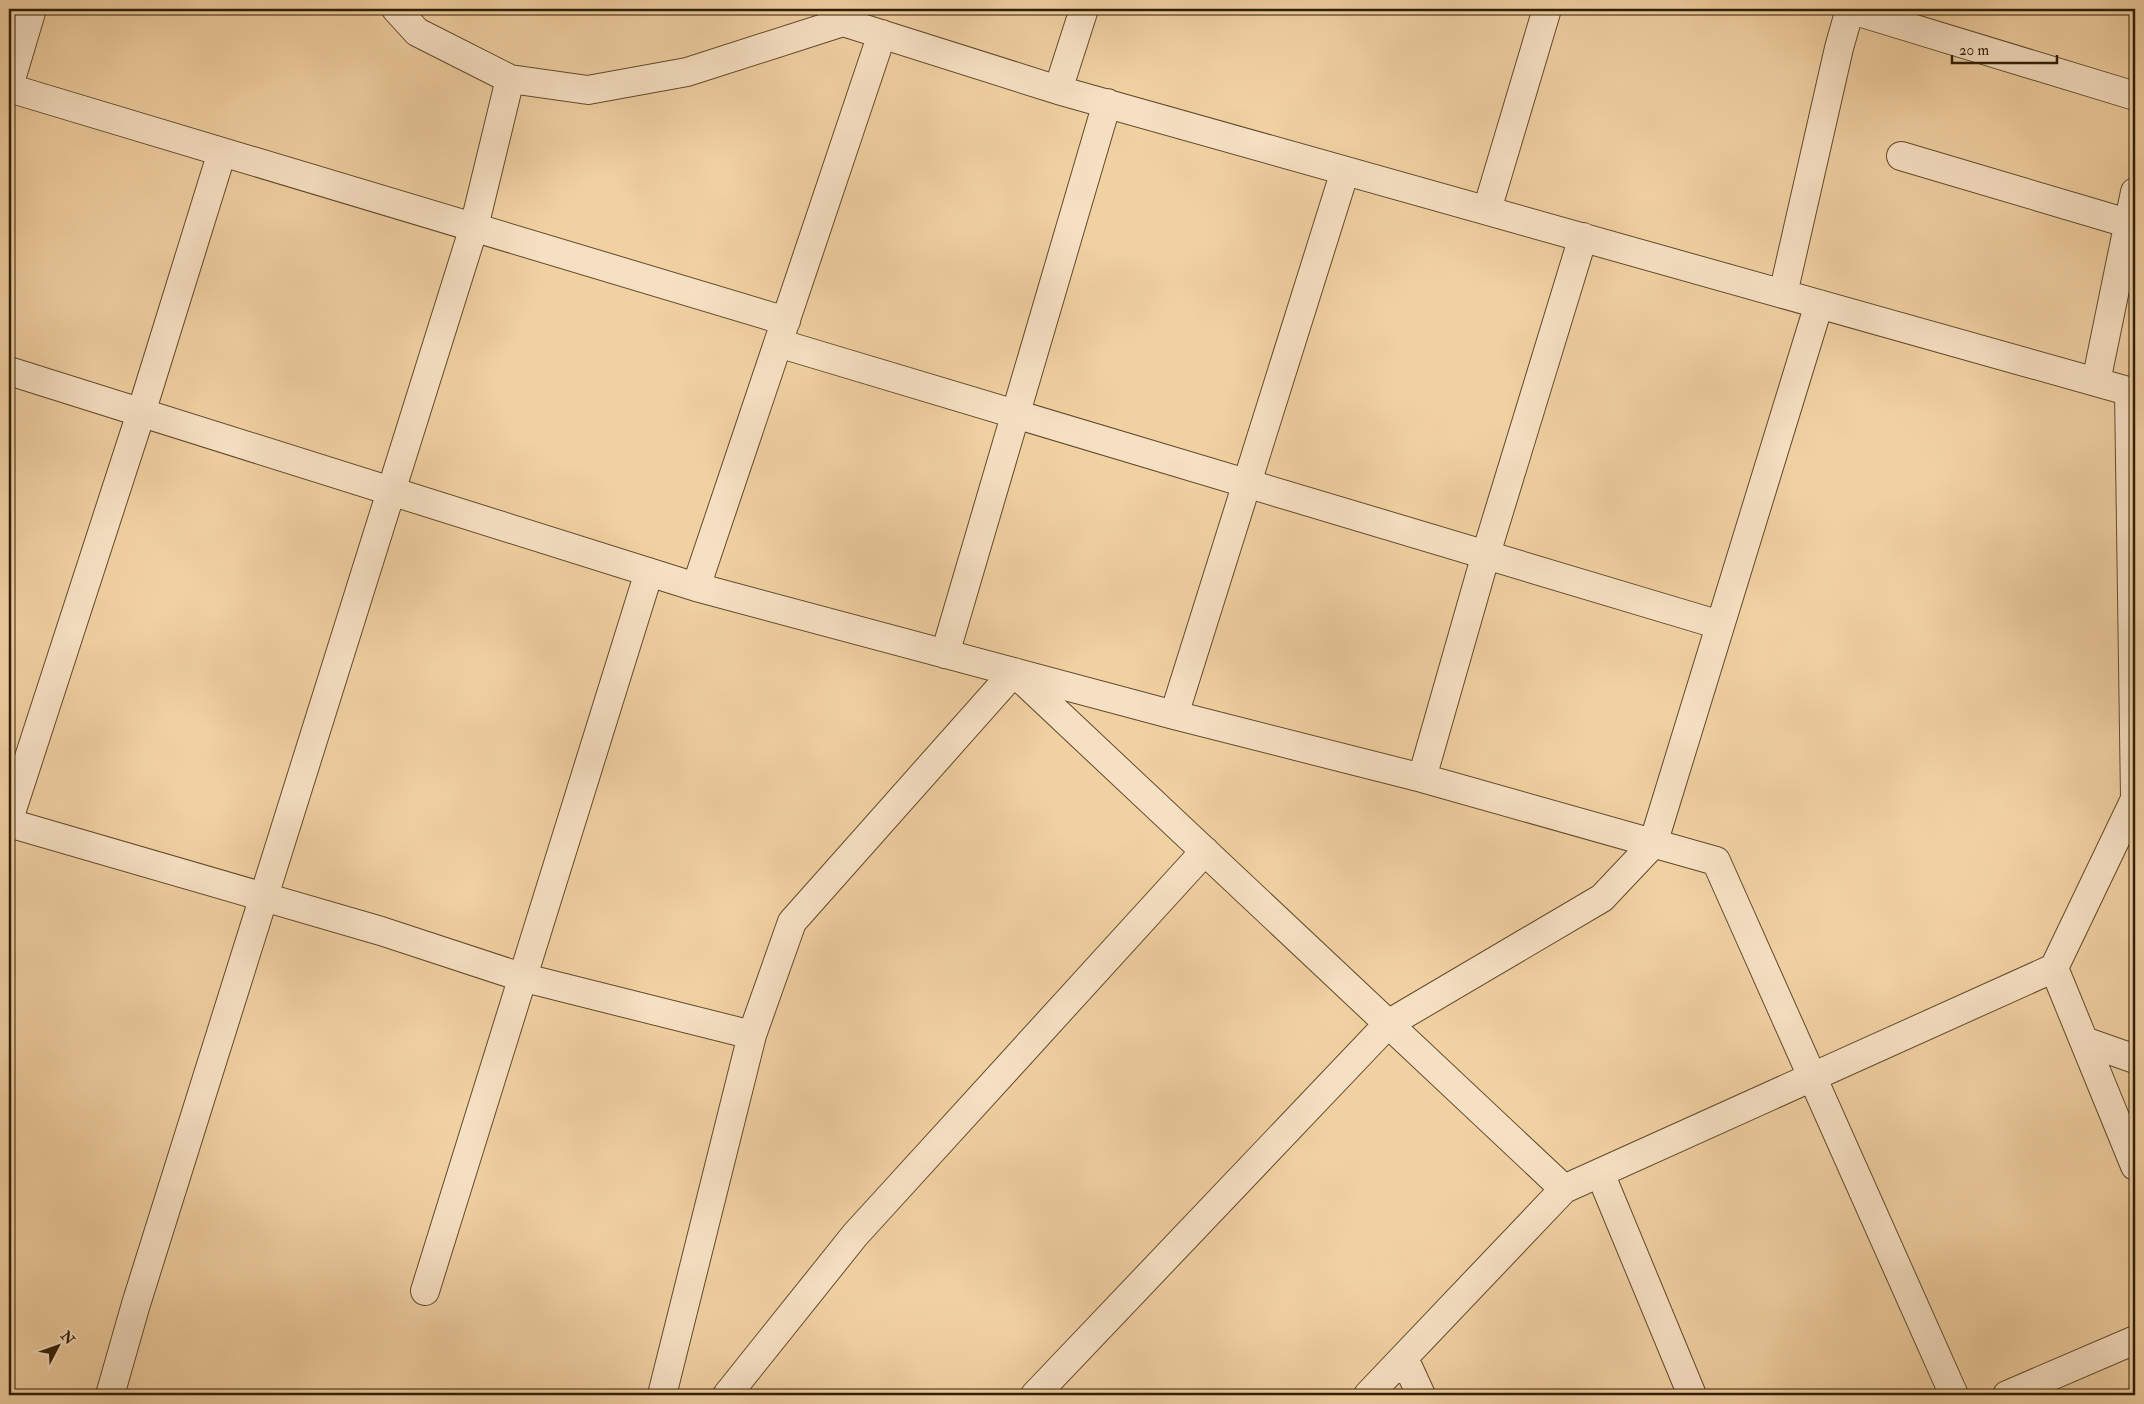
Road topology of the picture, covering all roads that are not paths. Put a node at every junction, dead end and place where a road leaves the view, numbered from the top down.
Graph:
1 (32, 9) edge
2 (396, 9) edge
3 (1084, 9) edge
4 (1547, 9) edge
5 (1850, 9) edge
6 (837, 15) edge
7 (882, 34) junction
8 (510, 78) junction
9 (9, 87) edge
10 (1058, 90) junction
11 (2135, 96) edge
12 (1107, 103) junction
13 (222, 152) junction
14 (1901, 156) dead end
15 (1345, 171) junction
16 (2135, 192) edge
17 (1487, 210) junction
18 (2127, 223) junction
19 (474, 227) junction
20 (1583, 237) junction
21 (1783, 294) junction
22 (1819, 304) junction
23 (782, 332) junction
24 (9, 372) edge
25 (2096, 382) junction
26 (2132, 392) edge
27 (141, 413) junction
28 (1016, 414) junction
29 (1247, 483) junction
30 (391, 491) junction
31 (1486, 554) junction
32 (649, 572) junction
33 (696, 587) junction
34 (1720, 625) junction
35 (945, 654) junction
36 (1014, 672) junction
37 (1174, 715) junction
38 (1422, 778) junction
39 (2135, 799) edge
40 (9, 819) edge
41 (9, 823) edge
42 (1653, 844) junction
43 (1205, 851) junction
44 (264, 897) junction
45 (2054, 968) junction
46 (521, 977) junction
47 (1388, 1024) junction
48 (752, 1035) junction
49 (2084, 1040) junction
50 (2135, 1059) edge
51 (1813, 1078) junction
52 (2135, 1166) edge
53 (1600, 1173) junction
54 (1564, 1189) junction
55 (425, 1290) dead end
56 (2135, 1340) edge
57 (1404, 1358) junction
58 (735, 1392) edge
59 (110, 1395) edge
60 (662, 1395) edge
61 (1035, 1395) edge
62 (1368, 1395) edge
63 (1421, 1395) edge
64 (1692, 1395) edge
65 (1954, 1395) edge
66 (2007, 1395) edge

1 - 9 street
2 - 8 street
3 - 10 street
4 - 17 street
5 - 11 street
5 - 21 street
6 - 7 street
6 - 8 street
7 - 10 street
7 - 23 street
8 - 19 street
9 - 13 street
10 - 12 street
12 - 15 street
12 - 28 street
13 - 19 street
13 - 27 street
14 - 18 street
15 - 17 street
15 - 29 street
16 - 18 street
17 - 20 street
18 - 25 street
19 - 23 street
19 - 30 street
20 - 21 street
20 - 31 street
21 - 22 street
22 - 25 street
22 - 34 street
23 - 28 street
23 - 33 street
24 - 27 street
25 - 26 street
26 - 39 street
27 - 30 street
27 - 40 street
28 - 29 street
28 - 35 street
29 - 31 street
29 - 37 street
30 - 32 street
30 - 44 street
31 - 34 street
31 - 38 street
32 - 33 street
32 - 46 street
33 - 35 street
34 - 42 street
35 - 36 street
36 - 37 street
36 - 43 street
36 - 48 street
37 - 38 street
38 - 42 street
39 - 45 street
41 - 44 street
42 - 47 street
42 - 51 street
43 - 47 street
43 - 58 street
44 - 46 street
44 - 59 street
45 - 49 street
45 - 51 street
46 - 48 street
46 - 55 street
47 - 54 street
47 - 61 street
48 - 60 street
49 - 50 street
49 - 52 street
51 - 53 street
51 - 65 street
53 - 54 street
53 - 64 street
54 - 57 street
56 - 66 street
57 - 62 street
57 - 63 street

